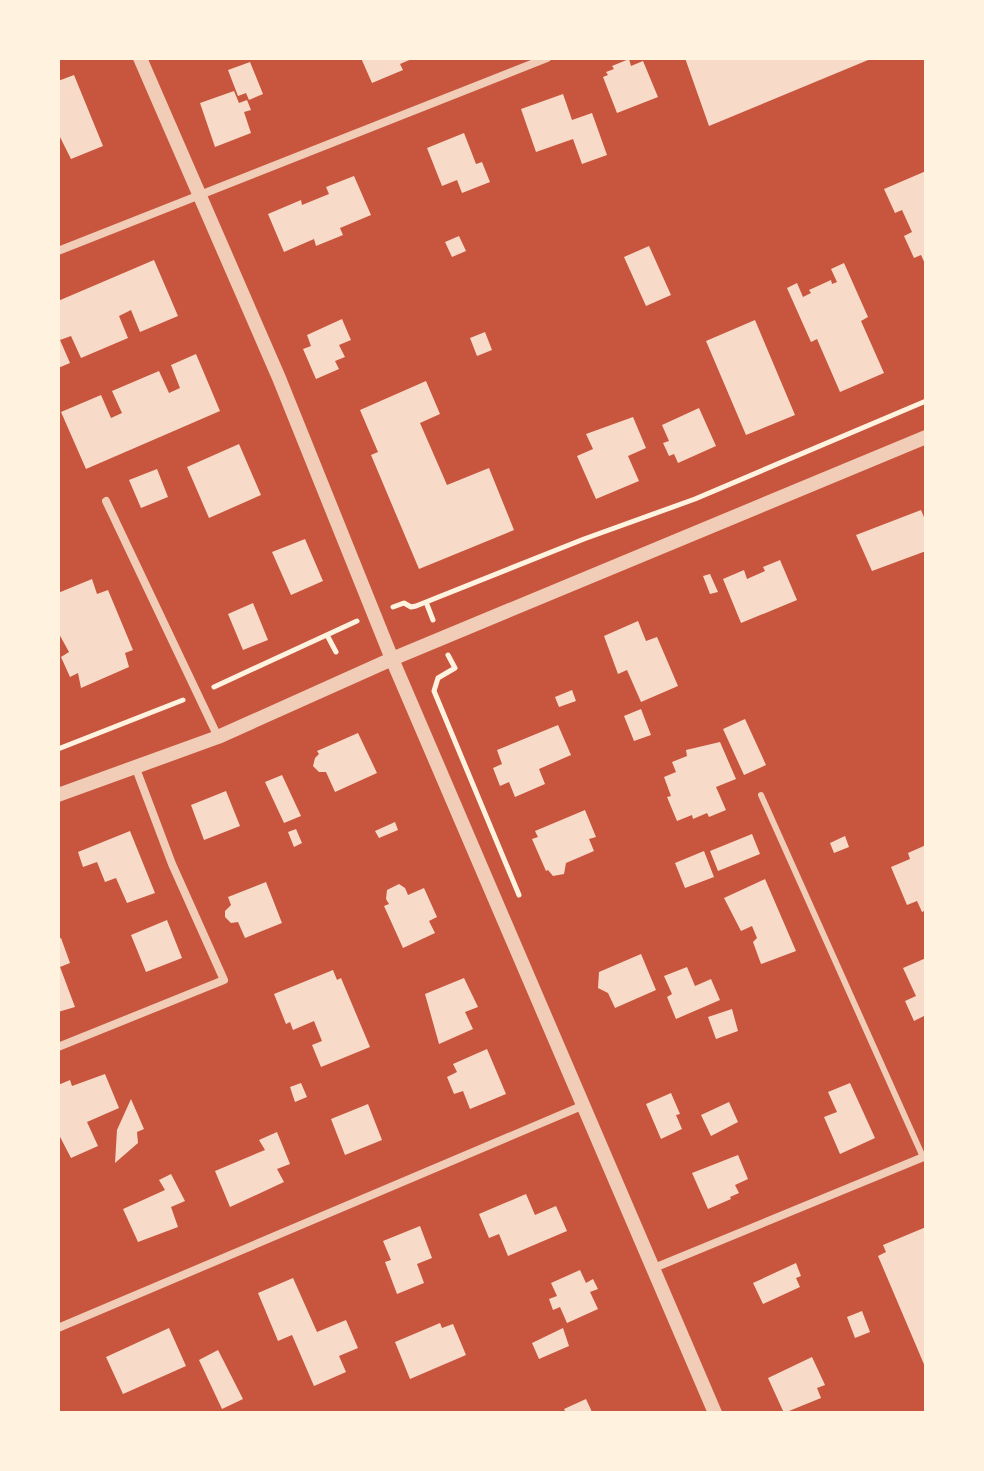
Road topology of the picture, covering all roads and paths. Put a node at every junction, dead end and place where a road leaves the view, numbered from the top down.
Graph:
1 (140, 58) edge
2 (547, 58) edge
3 (200, 196) junction
4 (58, 251) edge
5 (926, 401) edge
6 (926, 437) edge
7 (106, 501) dead end
8 (426, 602) junction
9 (399, 605) dead end
10 (430, 614) dead end
11 (349, 624) dead end
12 (336, 652) dead end
13 (392, 659) junction
14 (218, 737) junction
15 (135, 766) junction
16 (58, 795) edge
17 (761, 795) dead end
18 (58, 1047) edge
19 (584, 1105) junction
20 (924, 1157) edge
21 (654, 1268) junction
22 (58, 1328) edge
23 (715, 1413) edge

1 - 3 street
2 - 3 street
3 - 4 street
3 - 13 street
5 - 8 path
6 - 13 street
7 - 14 street
8 - 9 path
8 - 10 path
11 - 12 path
13 - 14 street
13 - 19 street
14 - 15 street
15 - 16 street
15 - 18 street
17 - 20 lane
19 - 21 street
19 - 22 street
20 - 21 street
21 - 23 street

